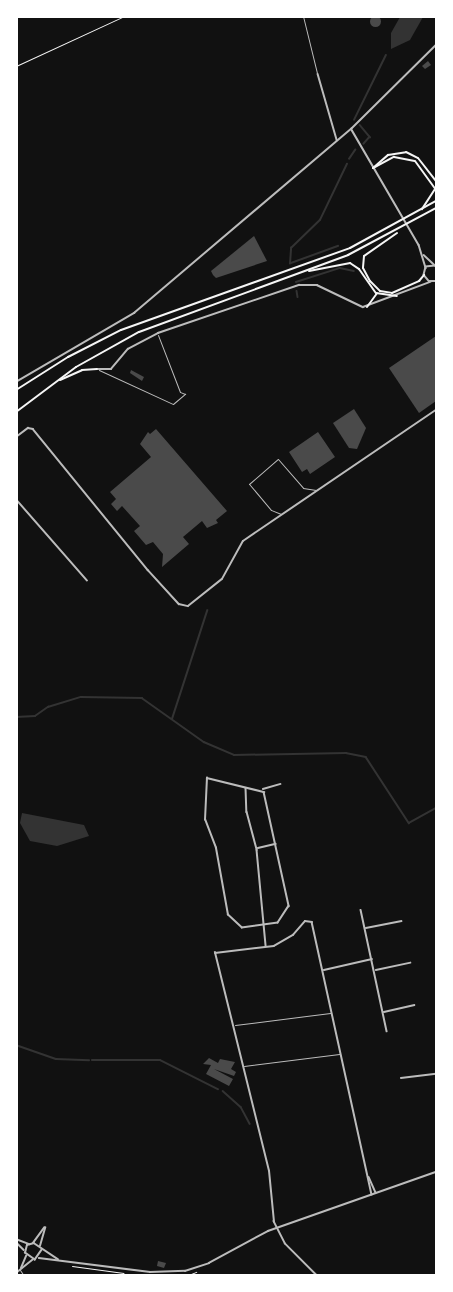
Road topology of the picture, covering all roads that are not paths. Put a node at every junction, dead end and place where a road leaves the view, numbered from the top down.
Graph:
1 (303, 16) edge
2 (436, 45) edge
3 (318, 75) joint
4 (351, 129) junction
5 (338, 141) junction
6 (373, 168) junction
7 (436, 182) edge
8 (436, 201) edge
9 (436, 208) edge
10 (418, 213) junction
11 (404, 228) junction
12 (424, 254) junction
13 (436, 266) edge
14 (426, 268) junction
15 (301, 273) junction
16 (424, 275) junction
17 (436, 281) edge
18 (431, 282) junction
19 (436, 285) edge
20 (375, 288) junction
21 (377, 294) junction
22 (397, 296) junction
23 (367, 307) junction
24 (158, 333) junction
25 (97, 369) junction
26 (57, 380) junction
27 (16, 382) edge
28 (16, 390) edge
29 (436, 410) edge
30 (16, 412) edge
31 (16, 437) edge
32 (318, 490) junction
33 (16, 499) edge
34 (283, 514) junction
35 (87, 580) dead end
36 (280, 784) dead end
37 (246, 786) junction
38 (262, 790) junction
39 (276, 844) junction
40 (257, 849) junction
41 (361, 910) dead end
42 (401, 921) dead end
43 (263, 926) junction
44 (365, 928) junction
45 (266, 947) junction
46 (372, 959) junction
47 (410, 963) dead end
48 (323, 970) junction
49 (375, 970) junction
50 (414, 1005) dead end
51 (332, 1012) junction
52 (383, 1012) junction
53 (232, 1026) junction
54 (387, 1031) dead end
55 (341, 1054) junction
56 (241, 1066) junction
57 (436, 1074) edge
58 (401, 1078) dead end
59 (436, 1172) edge
60 (374, 1194) junction
61 (276, 1228) junction
62 (16, 1241) edge
63 (32, 1243) junction
64 (40, 1247) junction
65 (42, 1250) junction
66 (25, 1254) junction
67 (39, 1258) junction
68 (32, 1260) junction
69 (61, 1261) junction
70 (20, 1270) junction
71 (16, 1273) edge
72 (24, 1275) edge
73 (317, 1275) edge

1 - 3 lane
2 - 4 street
3 - 5 street
4 - 5 street
4 - 6 street
5 - 27 street
6 - 7 main road
6 - 10 main road
6 - 12 street
8 - 10 main road
9 - 11 main road
10 - 28 main road
11 - 15 main road
11 - 20 main road
12 - 13 street
12 - 14 street
13 - 14 street
14 - 16 street
15 - 21 main road
15 - 26 main road
16 - 18 street
16 - 20 main road
17 - 18 street
18 - 19 street
18 - 22 street
20 - 21 main road
21 - 22 main road
21 - 23 main road
22 - 23 street
23 - 24 street
24 - 25 street
24 - 25 lane
25 - 26 main road
26 - 30 main road
29 - 32 street
31 - 34 street
32 - 34 street
32 - 34 lane
33 - 35 street
36 - 38 street
37 - 38 street
37 - 40 street
37 - 43 street
38 - 39 street
39 - 40 street
39 - 43 street
40 - 43 street
41 - 44 street
42 - 44 street
43 - 45 street
44 - 46 street
45 - 48 street
45 - 53 street
46 - 48 street
46 - 49 street
47 - 49 street
48 - 51 street
49 - 52 street
50 - 52 street
51 - 53 lane
51 - 55 street
52 - 54 street
53 - 56 street
55 - 56 lane
55 - 60 street
56 - 61 street
57 - 58 street
59 - 60 street
60 - 61 street
61 - 69 street
61 - 73 street
62 - 63 street
62 - 66 street
63 - 64 street
63 - 64 street
63 - 66 street
64 - 65 street
65 - 67 street
65 - 69 street
66 - 68 street
66 - 70 street
67 - 68 street
67 - 69 street
68 - 70 street
70 - 71 street
70 - 72 lane

